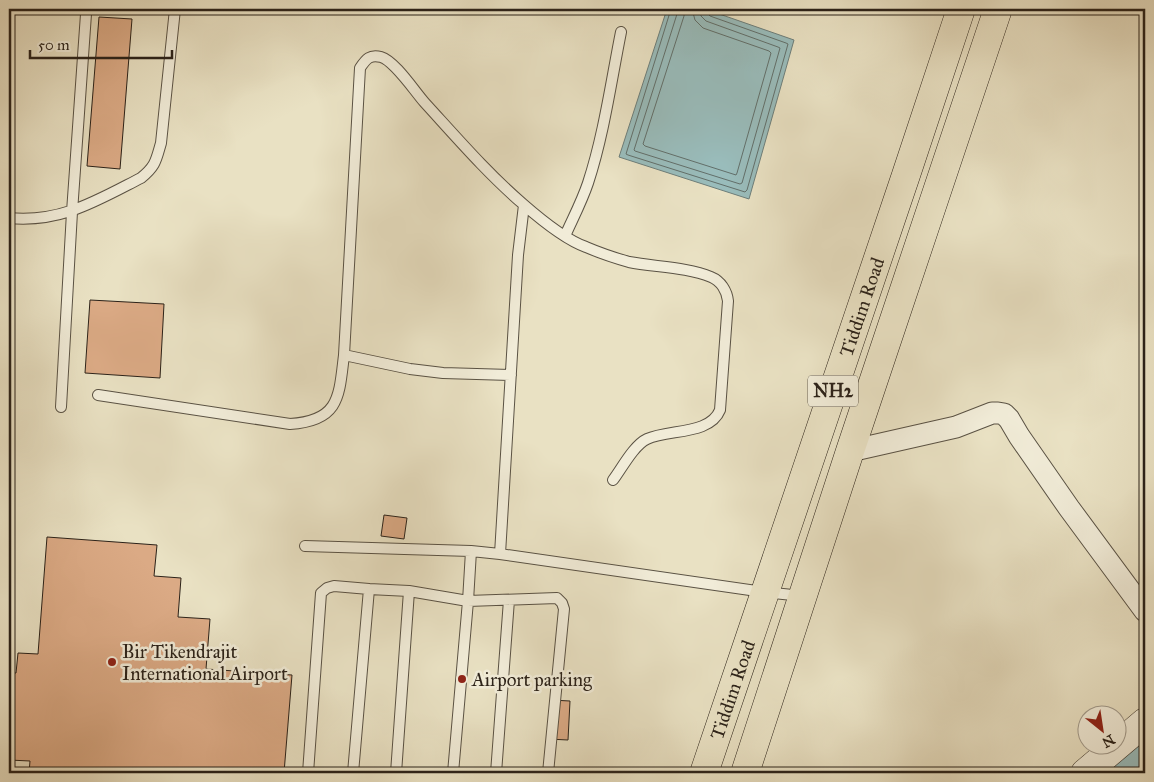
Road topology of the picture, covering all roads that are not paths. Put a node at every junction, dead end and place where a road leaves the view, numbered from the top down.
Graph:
1 (175, 9) edge
2 (961, 9) edge
3 (998, 9) edge
4 (86, 14) dead end
5 (621, 32) dead end
6 (524, 205) junction
7 (72, 212) junction
8 (9, 218) edge
9 (565, 236) junction
10 (344, 355) junction
11 (511, 375) junction
12 (98, 395) dead end
13 (61, 407) dead end
14 (850, 451) junction
15 (613, 480) dead end
16 (305, 546) dead end
17 (471, 551) junction
18 (500, 554) junction
19 (368, 590) junction
20 (409, 591) junction
21 (764, 592) junction
22 (803, 596) junction
23 (509, 600) junction
24 (468, 602) junction
25 (1145, 611) edge
26 (1145, 722) edge
27 (308, 773) edge
28 (353, 773) edge
29 (396, 773) edge
30 (453, 773) edge
31 (496, 773) edge
32 (548, 773) edge
33 (704, 773) edge
34 (745, 773) edge
35 (1084, 773) edge

1 - 7 lane
2 - 21 highway, Tiddim Road / NH2
3 - 14 highway, Tiddim Road / NH2
4 - 7 lane
5 - 9 lane
6 - 9 lane
6 - 10 lane
6 - 11 lane
7 - 8 lane
7 - 13 lane
9 - 15 lane
10 - 11 lane
10 - 12 lane
11 - 18 lane
14 - 22 highway, Tiddim Road / NH2
14 - 25 street
16 - 17 lane
17 - 18 lane
17 - 24 lane
18 - 21 lane
19 - 20 lane
19 - 27 lane
19 - 28 lane
20 - 24 lane
20 - 29 lane
21 - 22 lane
21 - 33 highway, Tiddim Road / NH2
22 - 34 highway, Tiddim Road / NH2
23 - 24 lane
23 - 31 lane
23 - 32 lane
24 - 30 lane
26 - 35 street

